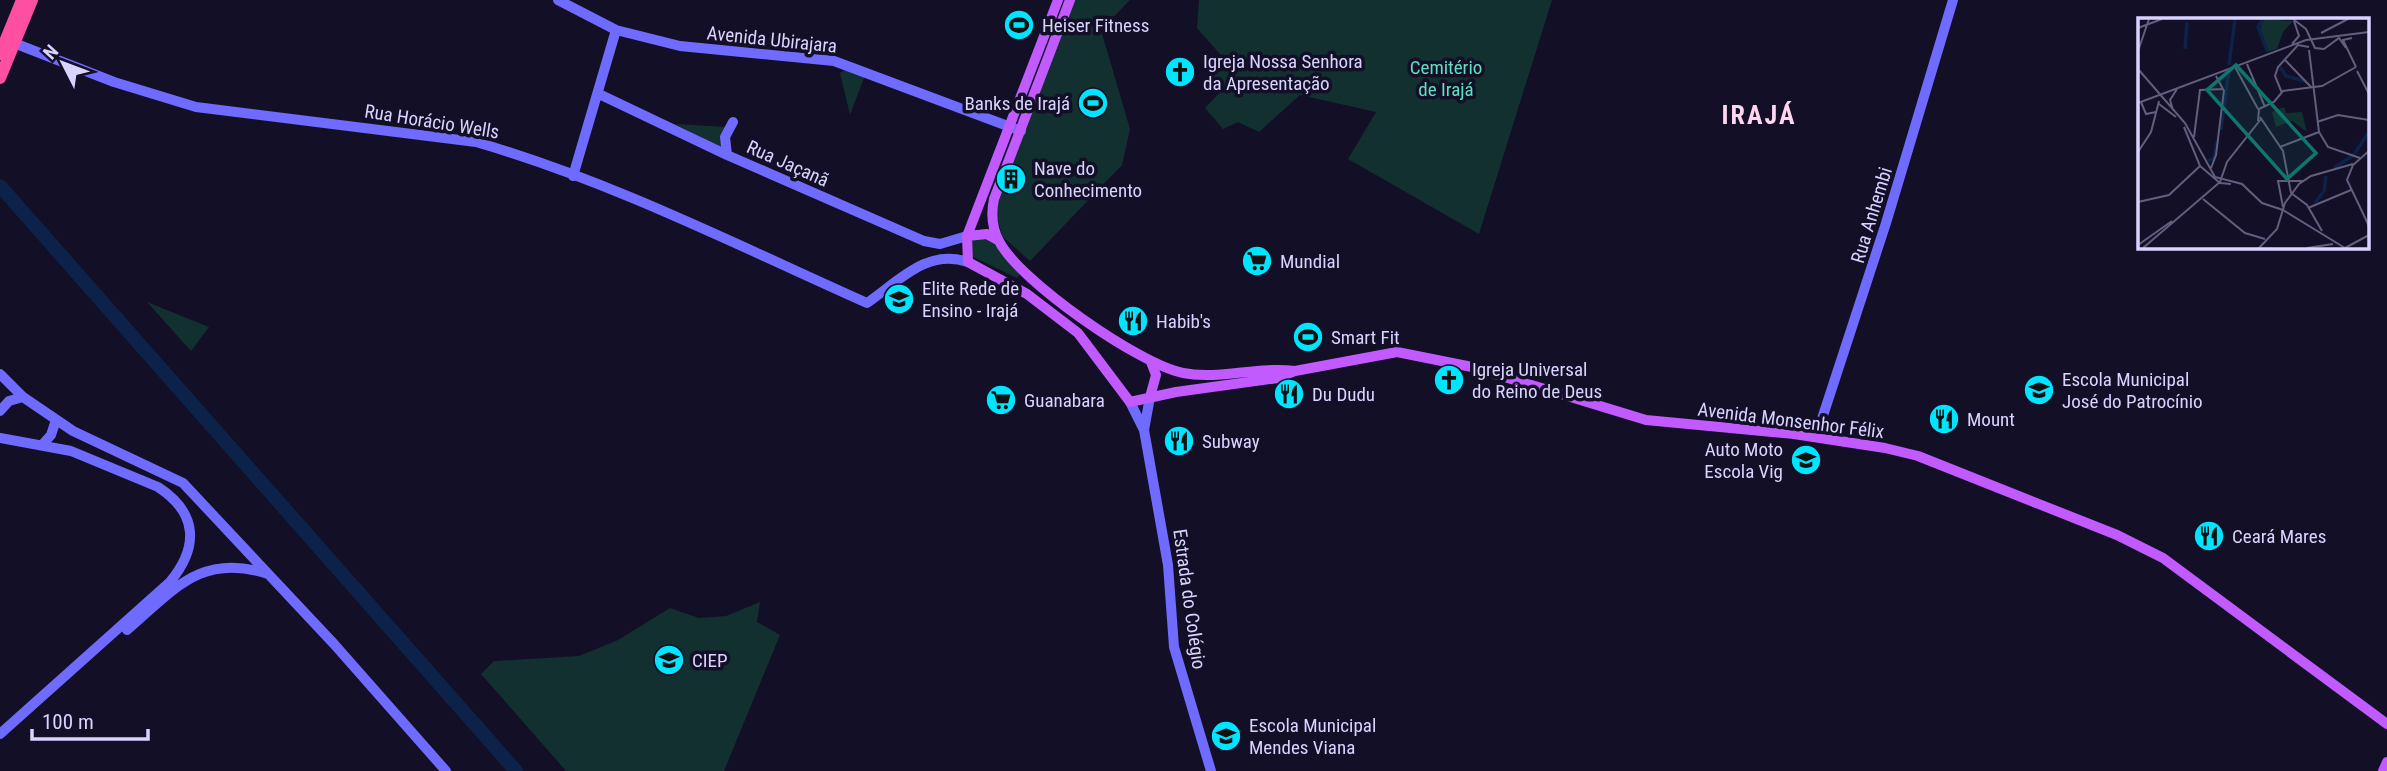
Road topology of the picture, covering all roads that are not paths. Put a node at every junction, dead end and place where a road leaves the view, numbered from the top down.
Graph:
1 (22, 0) edge
2 (32, 0) edge
3 (558, 0) edge
4 (1058, 0) edge
5 (1070, 0) edge
6 (1953, 0) edge
7 (616, 30) junction
8 (14, 43) junction
9 (0, 54) edge
10 (0, 78) edge
11 (599, 94) junction
12 (733, 122) dead end
13 (1009, 127) junction
14 (1021, 131) junction
15 (727, 155) junction
16 (573, 176) junction
17 (967, 236) junction
18 (998, 240) junction
19 (924, 242) junction
20 (937, 244) junction
21 (939, 257) junction
22 (968, 262) junction
23 (922, 264) junction
24 (1151, 362) junction
25 (1254, 370) junction
26 (1295, 371) junction
27 (0, 374) edge
28 (1235, 385) junction
29 (23, 397) junction
30 (1150, 397) junction
31 (1130, 402) junction
32 (0, 411) edge
33 (55, 421) junction
34 (0, 428) edge
35 (1144, 429) junction
36 (1816, 437) junction
37 (3, 439) edge
38 (42, 445) junction
39 (268, 574) junction
40 (110, 638) junction
41 (2386, 724) edge
42 (0, 734) edge
43 (2387, 762) edge
44 (446, 771) edge
45 (1211, 771) edge
46 (2382, 771) edge

1 - 9 highway
2 - 8 highway
3 - 7 street, Avenida Ubirajara
4 - 13 main road
5 - 14 main road
6 - 36 street, Rua Anhembi
7 - 11 street
7 - 13 street, Avenida Ubirajara
8 - 10 highway
8 - 16 street, Rua Horácio Wells
11 - 15 street, Rua Jaçanã
11 - 16 street
12 - 15 street
13 - 14 street, Avenida Ubirajara
13 - 17 main road
14 - 18 main road
15 - 19 street, Rua Jaçanã
16 - 23 street, Rua Horácio Wells
17 - 18 main road
17 - 20 street, Rua Jaçanã
17 - 22 main road
18 - 24 main road, Avenida Monsenhor Félix
19 - 20 street, Rua Jaçanã
19 - 23 street
20 - 21 street
21 - 22 street
21 - 23 street
22 - 31 main road
24 - 25 main road, Avenida Monsenhor Félix
24 - 30 main road
25 - 26 main road, Avenida Monsenhor Félix
25 - 28 main road
26 - 28 main road, Avenida Monsenhor Félix
26 - 36 main road, Avenida Monsenhor Félix
27 - 29 street
28 - 30 main road, Avenida Monsenhor Félix
29 - 32 street
29 - 33 street
30 - 31 main road, Avenida Monsenhor Félix
30 - 35 street, Estrada do Colégio
31 - 35 street, Estrada do Colégio
33 - 38 street
33 - 39 street
34 - 37 street
35 - 45 street, Estrada do Colégio
36 - 41 main road, Avenida Monsenhor Félix
37 - 38 street
38 - 40 street
39 - 40 street
39 - 44 street
40 - 42 street
43 - 46 main road

